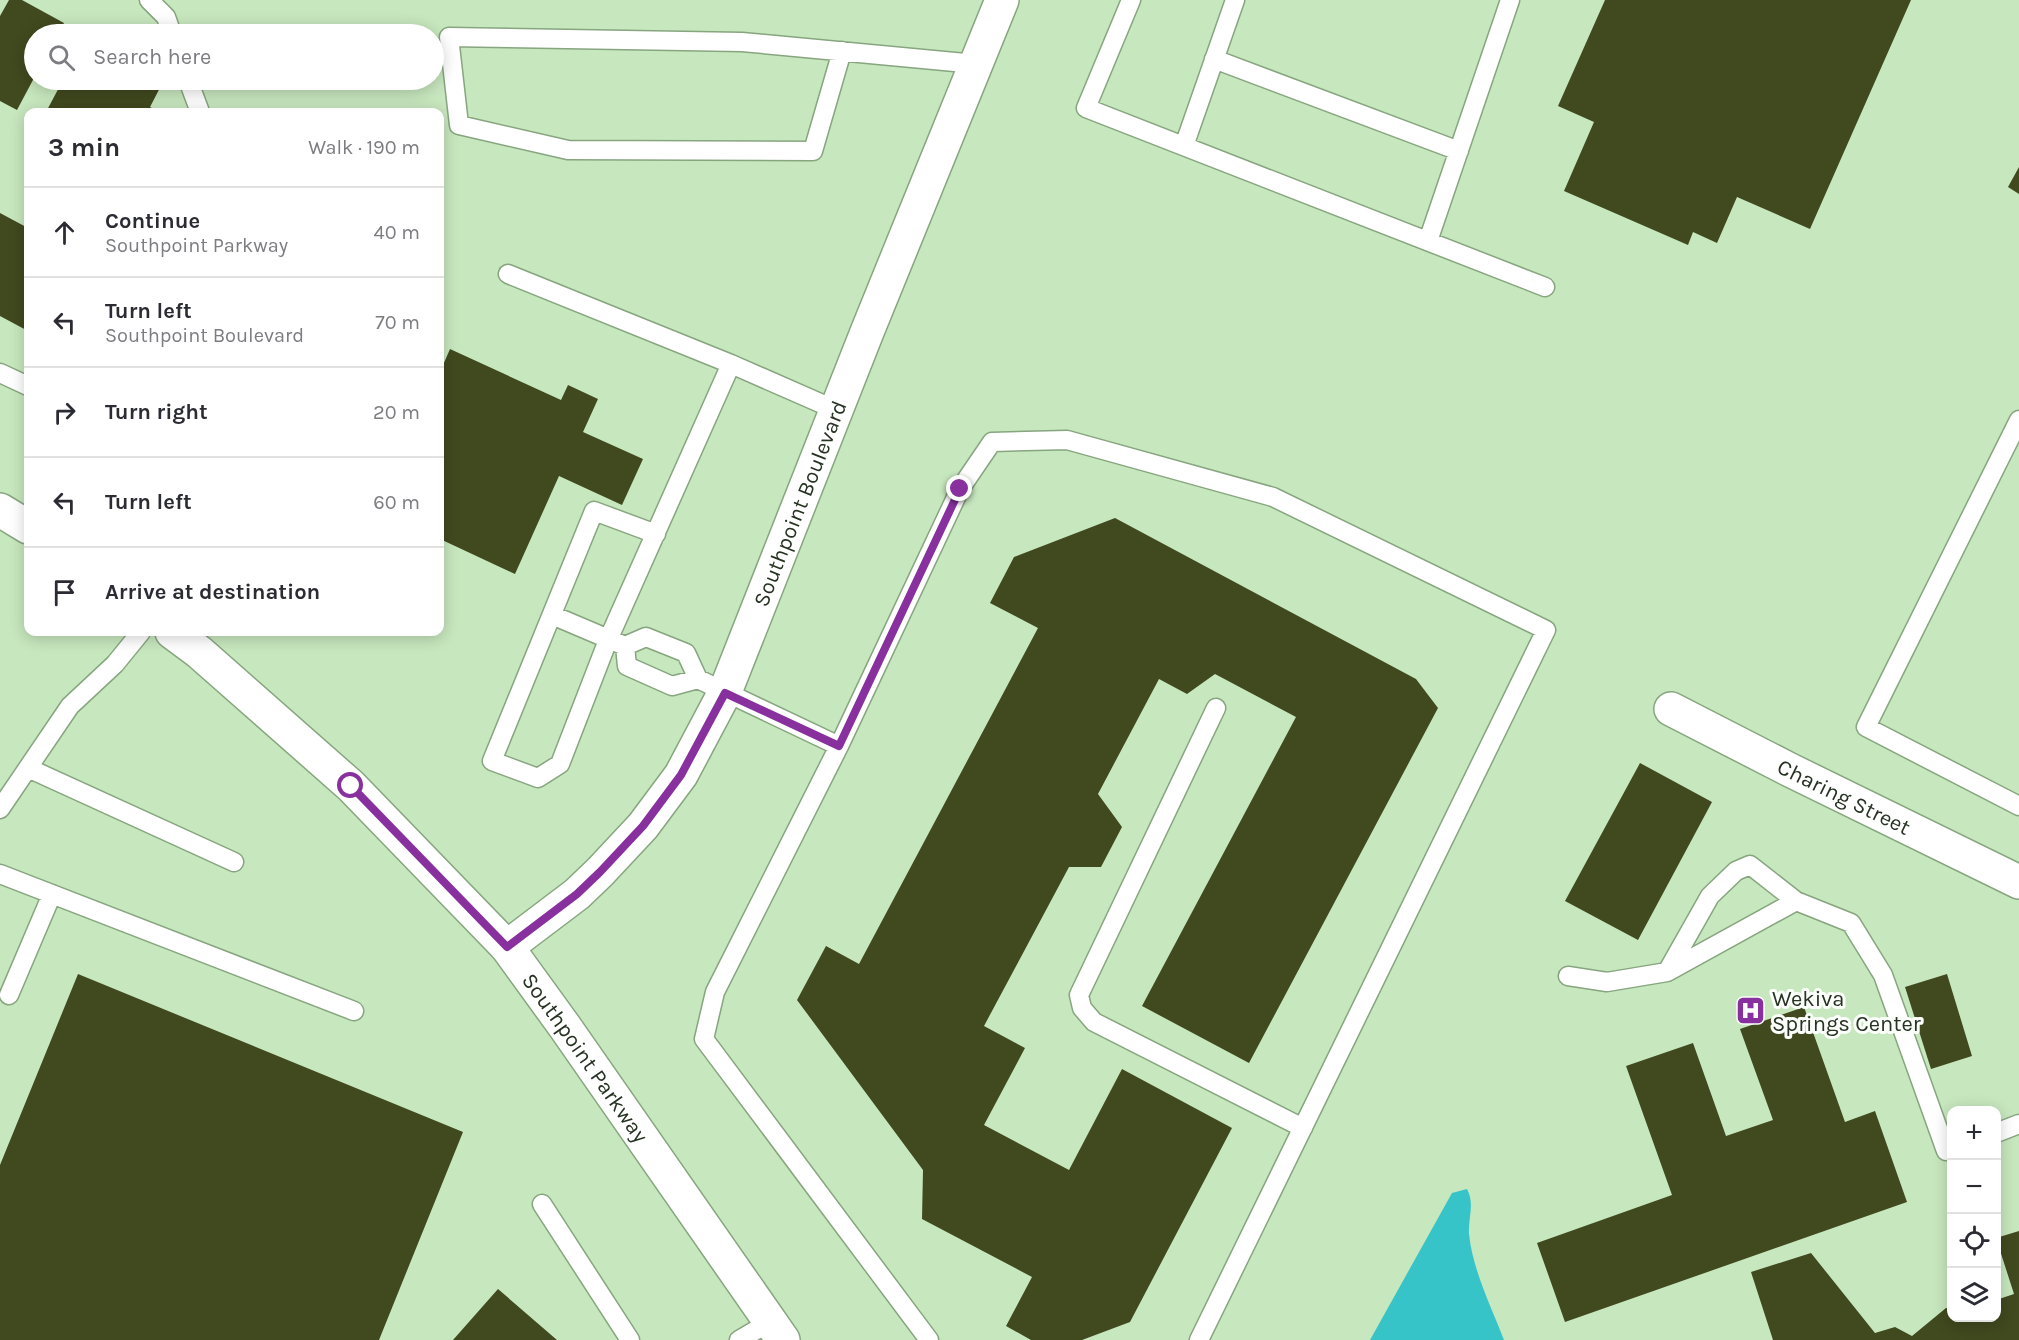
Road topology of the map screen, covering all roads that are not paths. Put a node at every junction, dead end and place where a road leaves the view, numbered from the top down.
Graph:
1 (149, 0) edge
2 (1002, 0) edge
3 (1131, 0) edge
4 (1235, 0) edge
5 (1510, 0) edge
6 (168, 24) edge
7 (842, 51) junction
8 (1214, 59) junction
9 (976, 64) junction
10 (192, 90) edge
11 (198, 108) edge
12 (1184, 146) junction
13 (1459, 151) junction
14 (1428, 241) junction
15 (508, 274) dead end
16 (1545, 287) dead end
17 (731, 364) junction
18 (0, 373) edge
19 (24, 384) edge
20 (836, 410) junction
21 (2019, 420) edge
22 (0, 510) edge
23 (24, 525) edge
24 (656, 534) junction
25 (552, 615) junction
26 (138, 636) edge
27 (177, 636) edge
28 (616, 643) junction
29 (712, 686) junction
30 (1216, 708) dead end
31 (1671, 709) dead end
32 (839, 746) junction
33 (28, 768) junction
34 (2019, 806) edge
35 (0, 809) edge
36 (234, 862) dead end
37 (0, 874) edge
38 (2019, 882) edge
39 (52, 894) junction
40 (1796, 901) junction
41 (507, 947) junction
42 (1667, 972) junction
43 (1568, 976) dead end
44 (9, 995) dead end
45 (354, 1011) dead end
46 (2019, 1124) edge
47 (1303, 1128) junction
48 (2001, 1130) edge
49 (1947, 1151) edge
50 (542, 1204) dead end
51 (776, 1331) edge
52 (630, 1340) edge
53 (739, 1340) edge
54 (929, 1340) edge
55 (1199, 1340) edge

1 - 6 lane
2 - 9 street, Southpoint Boulevard
3 - 12 lane
4 - 8 lane
5 - 13 lane
7 - 7 lane
7 - 9 lane
8 - 12 lane
8 - 13 lane
9 - 20 street, Southpoint Boulevard
10 - 11 lane
12 - 14 lane
13 - 14 lane
14 - 16 lane
15 - 17 lane
17 - 20 lane
17 - 24 lane
18 - 19 lane
20 - 29 street, Southpoint Boulevard
21 - 34 lane
22 - 23 street
24 - 25 lane
24 - 28 lane
25 - 28 lane
25 - 28 lane
26 - 33 lane
27 - 41 street, Southpoint Parkway
28 - 29 lane
28 - 29 lane
29 - 32 lane
29 - 41 street, Southpoint Boulevard
30 - 47 lane
31 - 38 street, Charing Street
32 - 47 lane
32 - 54 lane
33 - 35 lane
33 - 36 lane
37 - 39 lane
39 - 44 lane
39 - 45 lane
40 - 42 lane
40 - 42 lane
40 - 49 lane
41 - 51 street, Southpoint Parkway
42 - 43 lane
46 - 48 lane
47 - 55 lane
50 - 52 lane
51 - 53 lane

